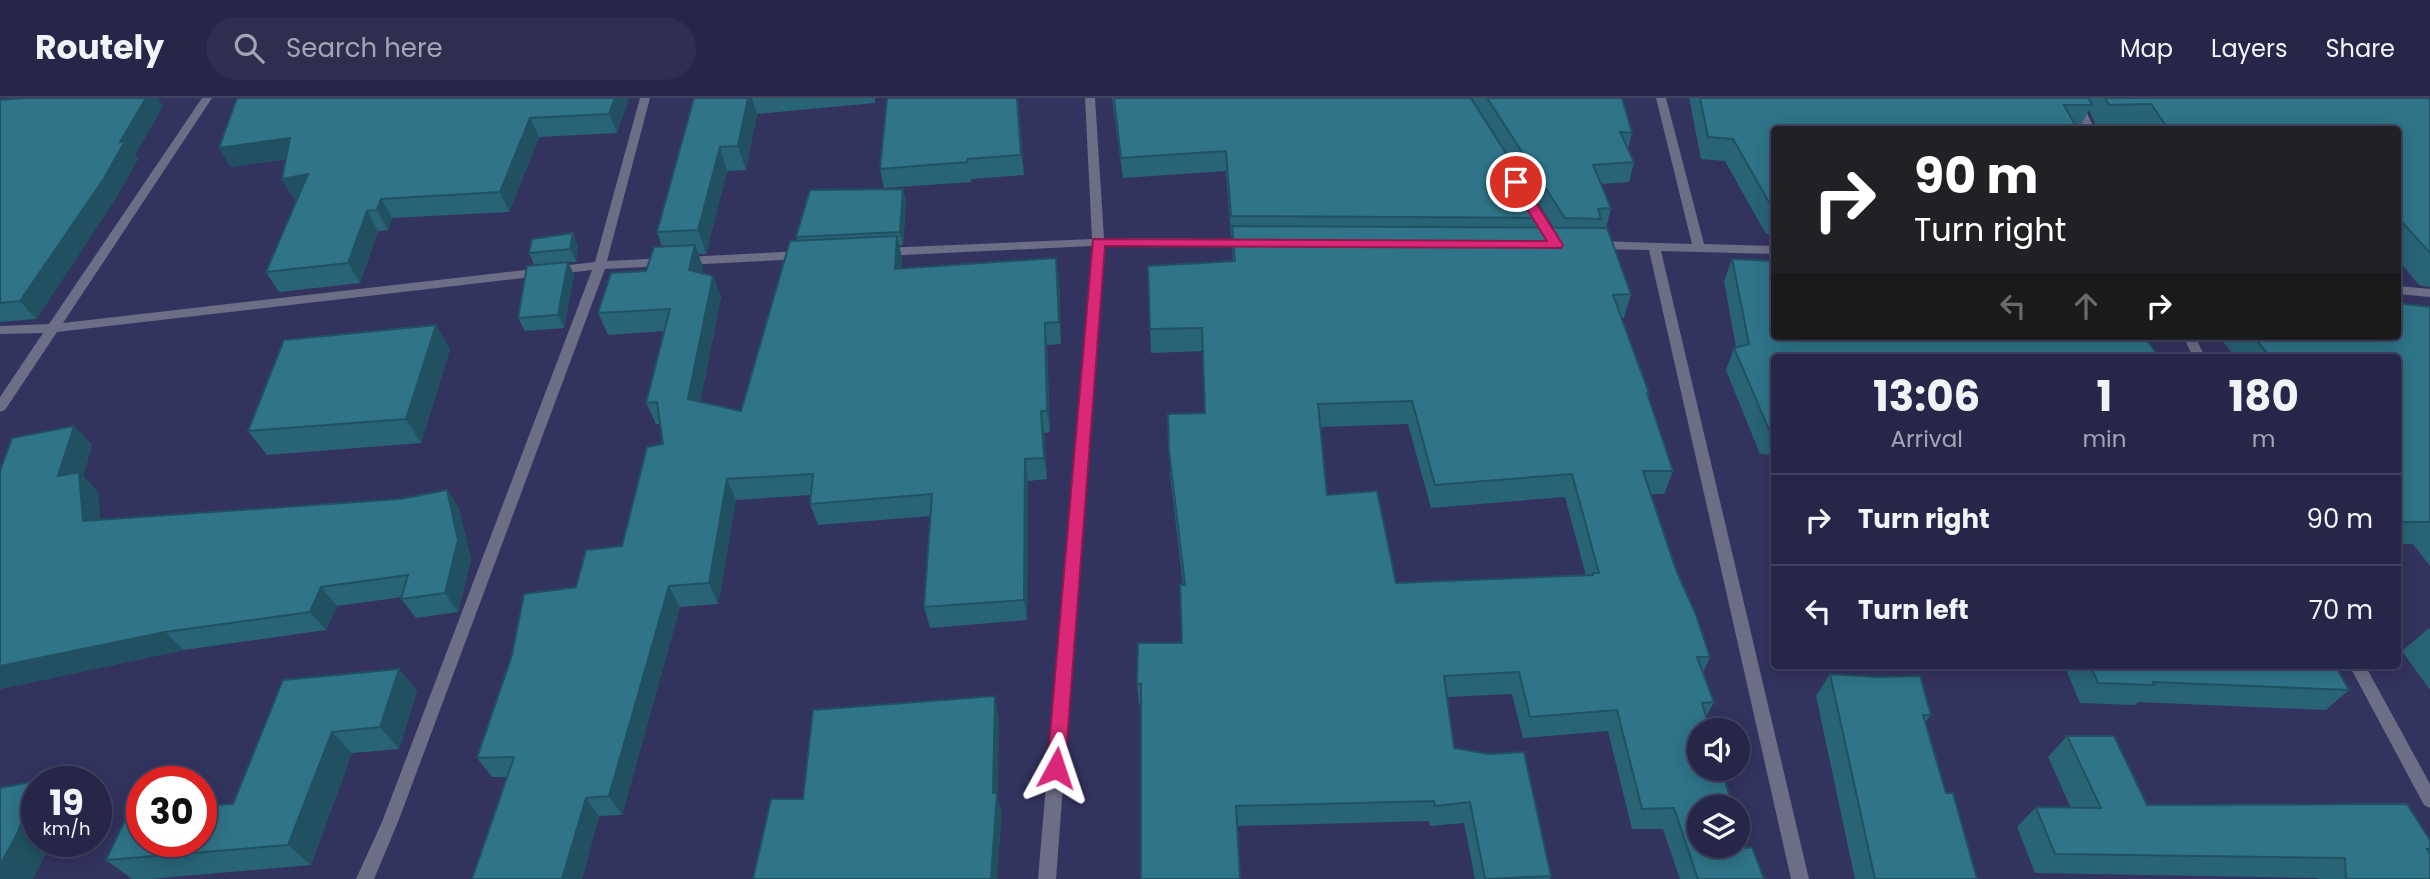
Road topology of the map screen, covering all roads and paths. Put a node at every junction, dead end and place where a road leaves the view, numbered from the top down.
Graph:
1 (207, 98) edge
2 (645, 98) edge
3 (1090, 98) edge
4 (1661, 98) edge
5 (2075, 98) edge
6 (2088, 126) edge
7 (1098, 242) junction
8 (1265, 243) edge
9 (1584, 245) edge
10 (1654, 245) junction
11 (1699, 247) junction
12 (1771, 250) edge
13 (863, 253) edge
14 (821, 254) edge
15 (600, 265) junction
16 (2401, 290) edge
17 (2430, 293) edge
18 (54, 328) junction
19 (0, 330) edge
20 (0, 407) edge
21 (2359, 669) edge
22 (2430, 800) edge
23 (365, 879) edge
24 (1047, 879) edge
25 (1800, 879) edge

1 - 18 street
2 - 15 street
3 - 7 street
4 - 11 street
5 - 6 street
7 - 8 street
7 - 13 street
7 - 24 street
9 - 10 street
10 - 11 street
10 - 25 street
11 - 12 street
14 - 15 street
15 - 18 street
15 - 23 street
16 - 17 street
18 - 19 street
18 - 20 street
21 - 22 street

